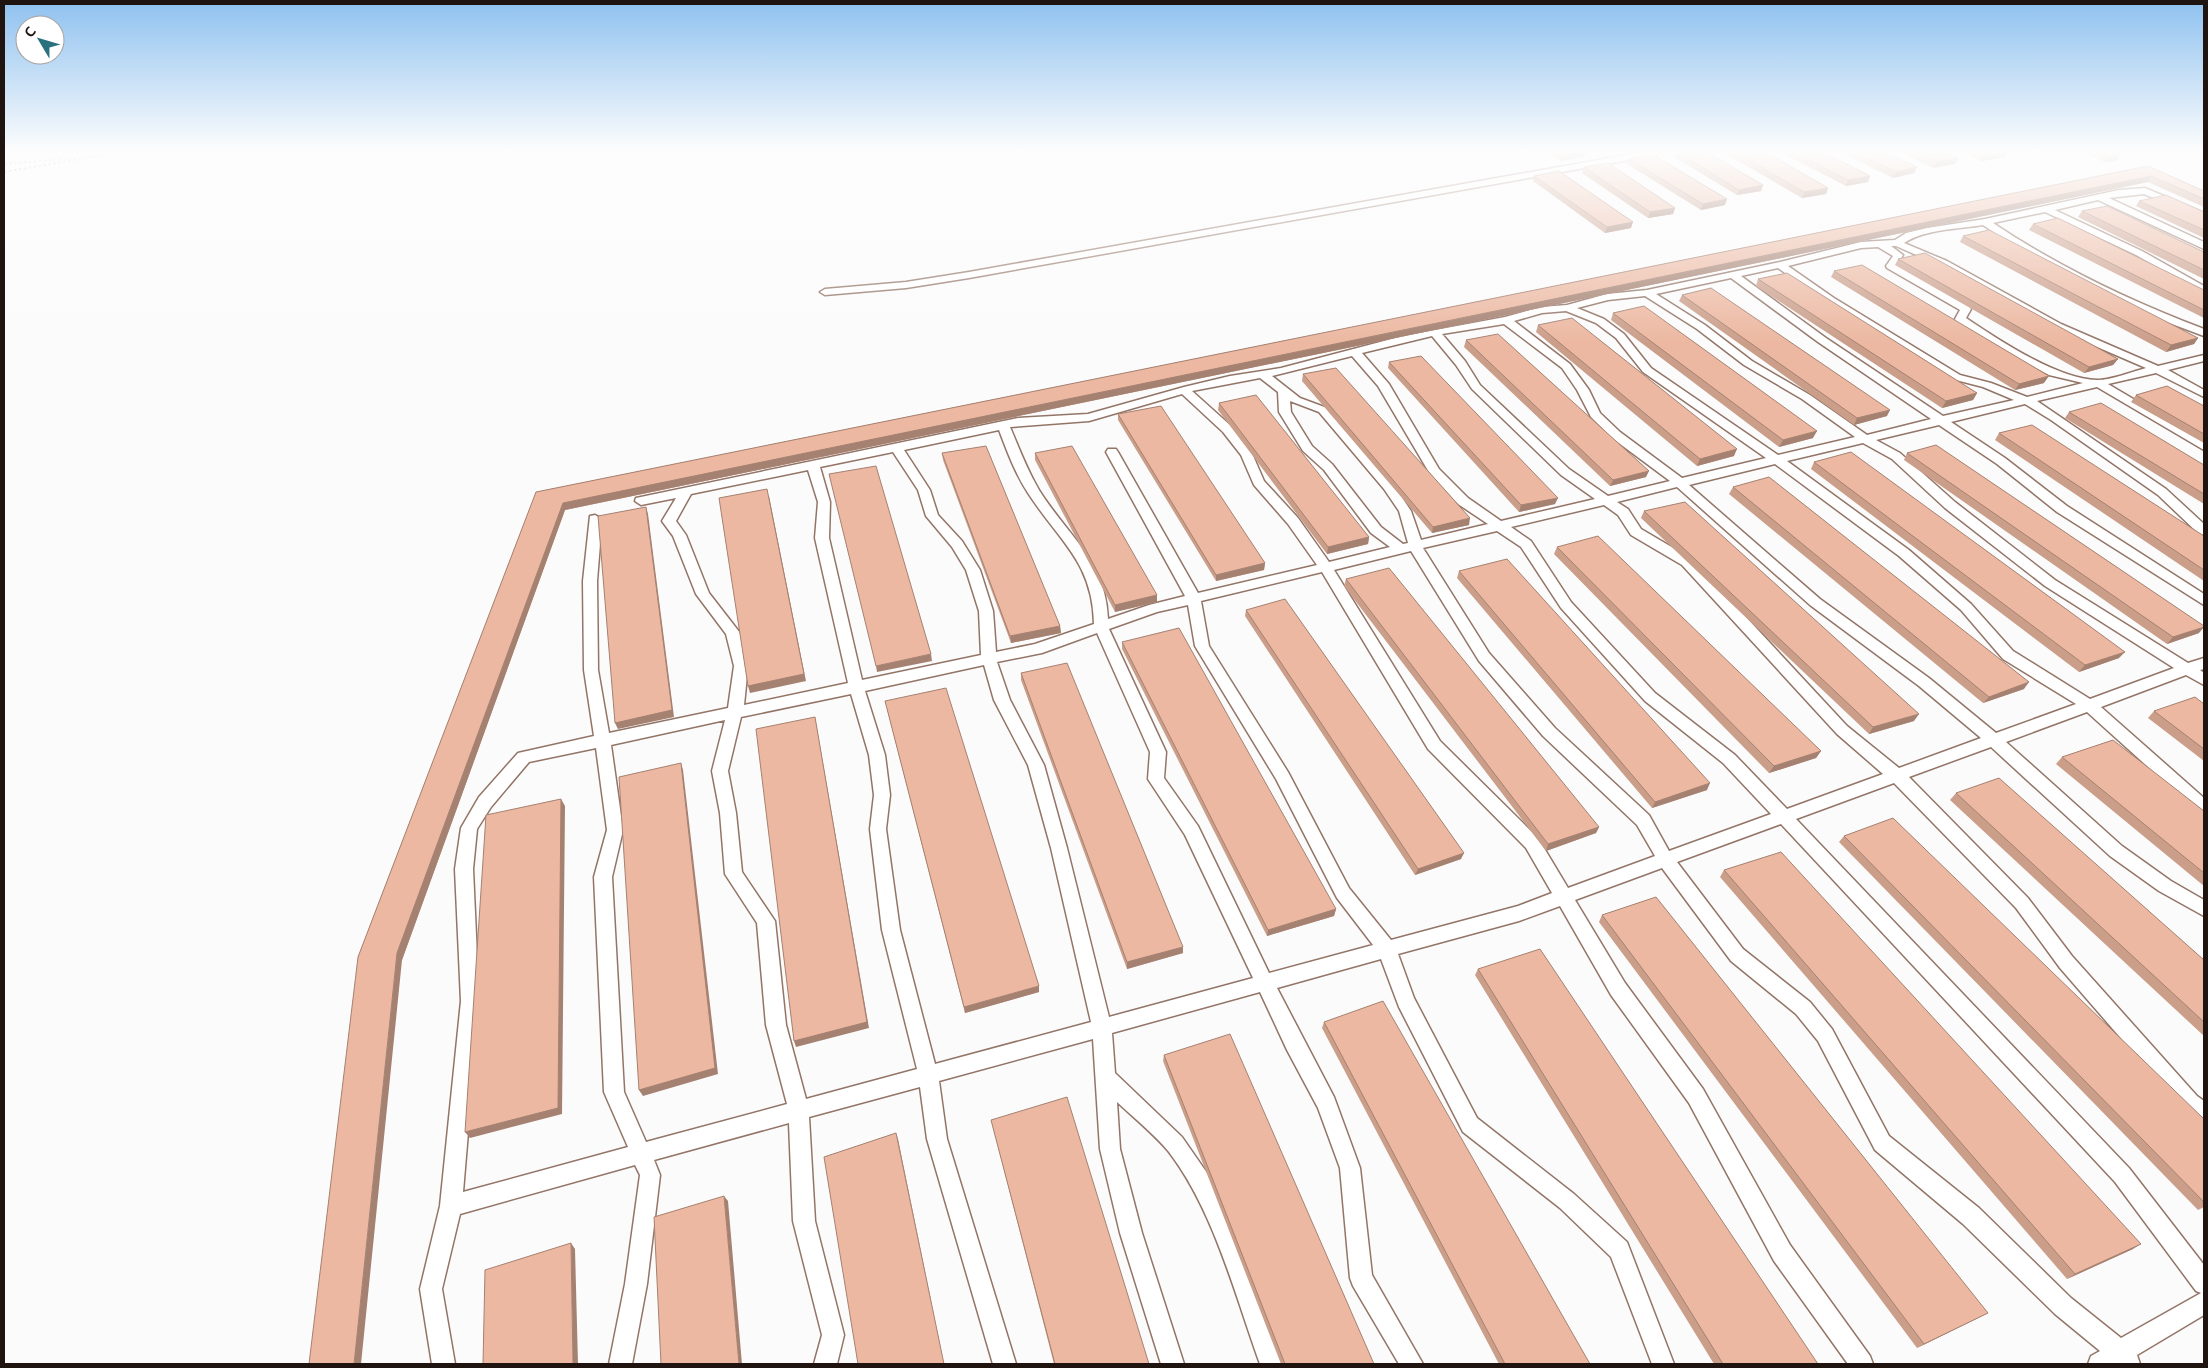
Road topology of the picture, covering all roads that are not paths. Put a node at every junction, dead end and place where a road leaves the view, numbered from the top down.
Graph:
1 (1300, 216) edge
2 (2011, 216) edge
3 (2061, 216) edge
4 (2139, 216) edge
5 (1985, 222) junction
6 (1897, 243) junction
7 (1880, 244) junction
8 (2204, 246) edge
9 (1780, 265) junction
10 (1734, 275) junction
11 (2204, 290) edge
12 (825, 292) dead end
13 (1647, 293) junction
14 (1567, 308) junction
15 (1506, 320) junction
16 (2204, 333) edge
17 (1436, 334) junction
18 (1354, 350) junction
19 (2204, 358) edge
20 (2159, 370) junction
21 (1261, 373) junction
22 (2100, 384) junction
23 (1184, 390) junction
24 (1284, 391) junction
25 (2204, 394) edge
26 (2028, 401) junction
27 (2142, 410) junction
28 (2126, 414) dead end
29 (1941, 422) junction
30 (1003, 425) junction
31 (1865, 439) junction
32 (2204, 446) edge
33 (896, 447) junction
34 (1112, 452) dead end
35 (1776, 460) junction
36 (813, 466) junction
37 (1680, 483) junction
38 (687, 490) junction
39 (1607, 500) junction
40 (641, 501) dead end
41 (595, 519) dead end
42 (1501, 526) junction
43 (2204, 531) edge
44 (1408, 548) junction
45 (1326, 567) junction
46 (1194, 599) junction
47 (2204, 600) edge
48 (1101, 627) junction
49 (989, 658) junction
50 (2196, 666) edge
51 (2204, 680) edge
52 (856, 687) junction
53 (2089, 705) junction
54 (735, 712) junction
55 (601, 740) junction
56 (1994, 740) junction
57 (1896, 775) junction
58 (2204, 807) edge
59 (1783, 817) junction
60 (1665, 860) junction
61 (1565, 896) junction
62 (2204, 909) edge
63 (1387, 949) junction
64 (1266, 982) junction
65 (1102, 1027) junction
66 (928, 1075) junction
67 (1106, 1078) junction
68 (799, 1111) junction
69 (2204, 1113) edge
70 (642, 1154) junction
71 (452, 1206) junction
72 (2204, 1283) edge
73 (2204, 1303) edge
74 (2124, 1358) edge
75 (443, 1364) edge
76 (621, 1364) edge
77 (826, 1364) edge
78 (1005, 1364) edge
79 (1172, 1364) edge
80 (1271, 1364) edge
81 (1412, 1364) edge
82 (1663, 1364) edge
83 (1862, 1364) edge
84 (2099, 1364) edge

1 - 12 lane
2 - 5 lane
3 - 11 lane
4 - 8 lane
5 - 6 lane
5 - 16 lane
6 - 7 lane
6 - 20 lane
7 - 9 lane
7 - 22 lane
9 - 10 lane
9 - 26 lane
10 - 13 lane
10 - 29 lane
13 - 14 lane
13 - 31 lane
14 - 15 lane
14 - 35 lane
15 - 17 lane
15 - 37 lane
17 - 18 lane
17 - 39 lane
18 - 21 lane
18 - 42 lane
19 - 20 lane
20 - 22 lane
20 - 25 lane
21 - 23 lane
21 - 24 lane
22 - 26 lane
22 - 27 lane
23 - 30 lane
23 - 45 lane
24 - 44 lane
24 - 44 lane
26 - 29 lane
26 - 43 lane
27 - 28 lane
27 - 32 lane
29 - 31 lane
29 - 47 lane
30 - 33 lane
30 - 48 lane
31 - 35 lane
31 - 50 lane
33 - 36 lane
33 - 49 lane
34 - 46 lane
35 - 37 lane
35 - 53 lane
36 - 38 lane
36 - 52 lane
37 - 39 lane
37 - 56 lane
38 - 40 lane
38 - 54 lane
39 - 42 lane
39 - 57 lane
41 - 55 lane
42 - 44 lane
42 - 59 lane
44 - 45 lane
44 - 60 lane
45 - 46 lane
45 - 61 lane
46 - 48 lane
46 - 63 lane
48 - 49 lane
48 - 64 lane
49 - 52 lane
49 - 65 lane
50 - 51 lane
50 - 53 lane
52 - 54 lane
52 - 66 lane
53 - 56 lane
53 - 58 lane
54 - 55 lane
54 - 68 lane
55 - 70 lane
55 - 71 lane
56 - 57 lane
56 - 62 lane
57 - 59 lane
57 - 69 lane
59 - 60 lane
59 - 72 lane
60 - 61 lane
60 - 74 lane
61 - 63 lane
61 - 83 lane
63 - 64 lane
63 - 82 lane
64 - 65 lane
64 - 81 lane
65 - 66 lane
65 - 67 lane
66 - 68 lane
66 - 78 lane
67 - 79 lane
67 - 80 lane
68 - 70 lane
68 - 77 lane
70 - 71 lane
70 - 76 lane
71 - 75 lane
73 - 74 lane
74 - 84 lane

